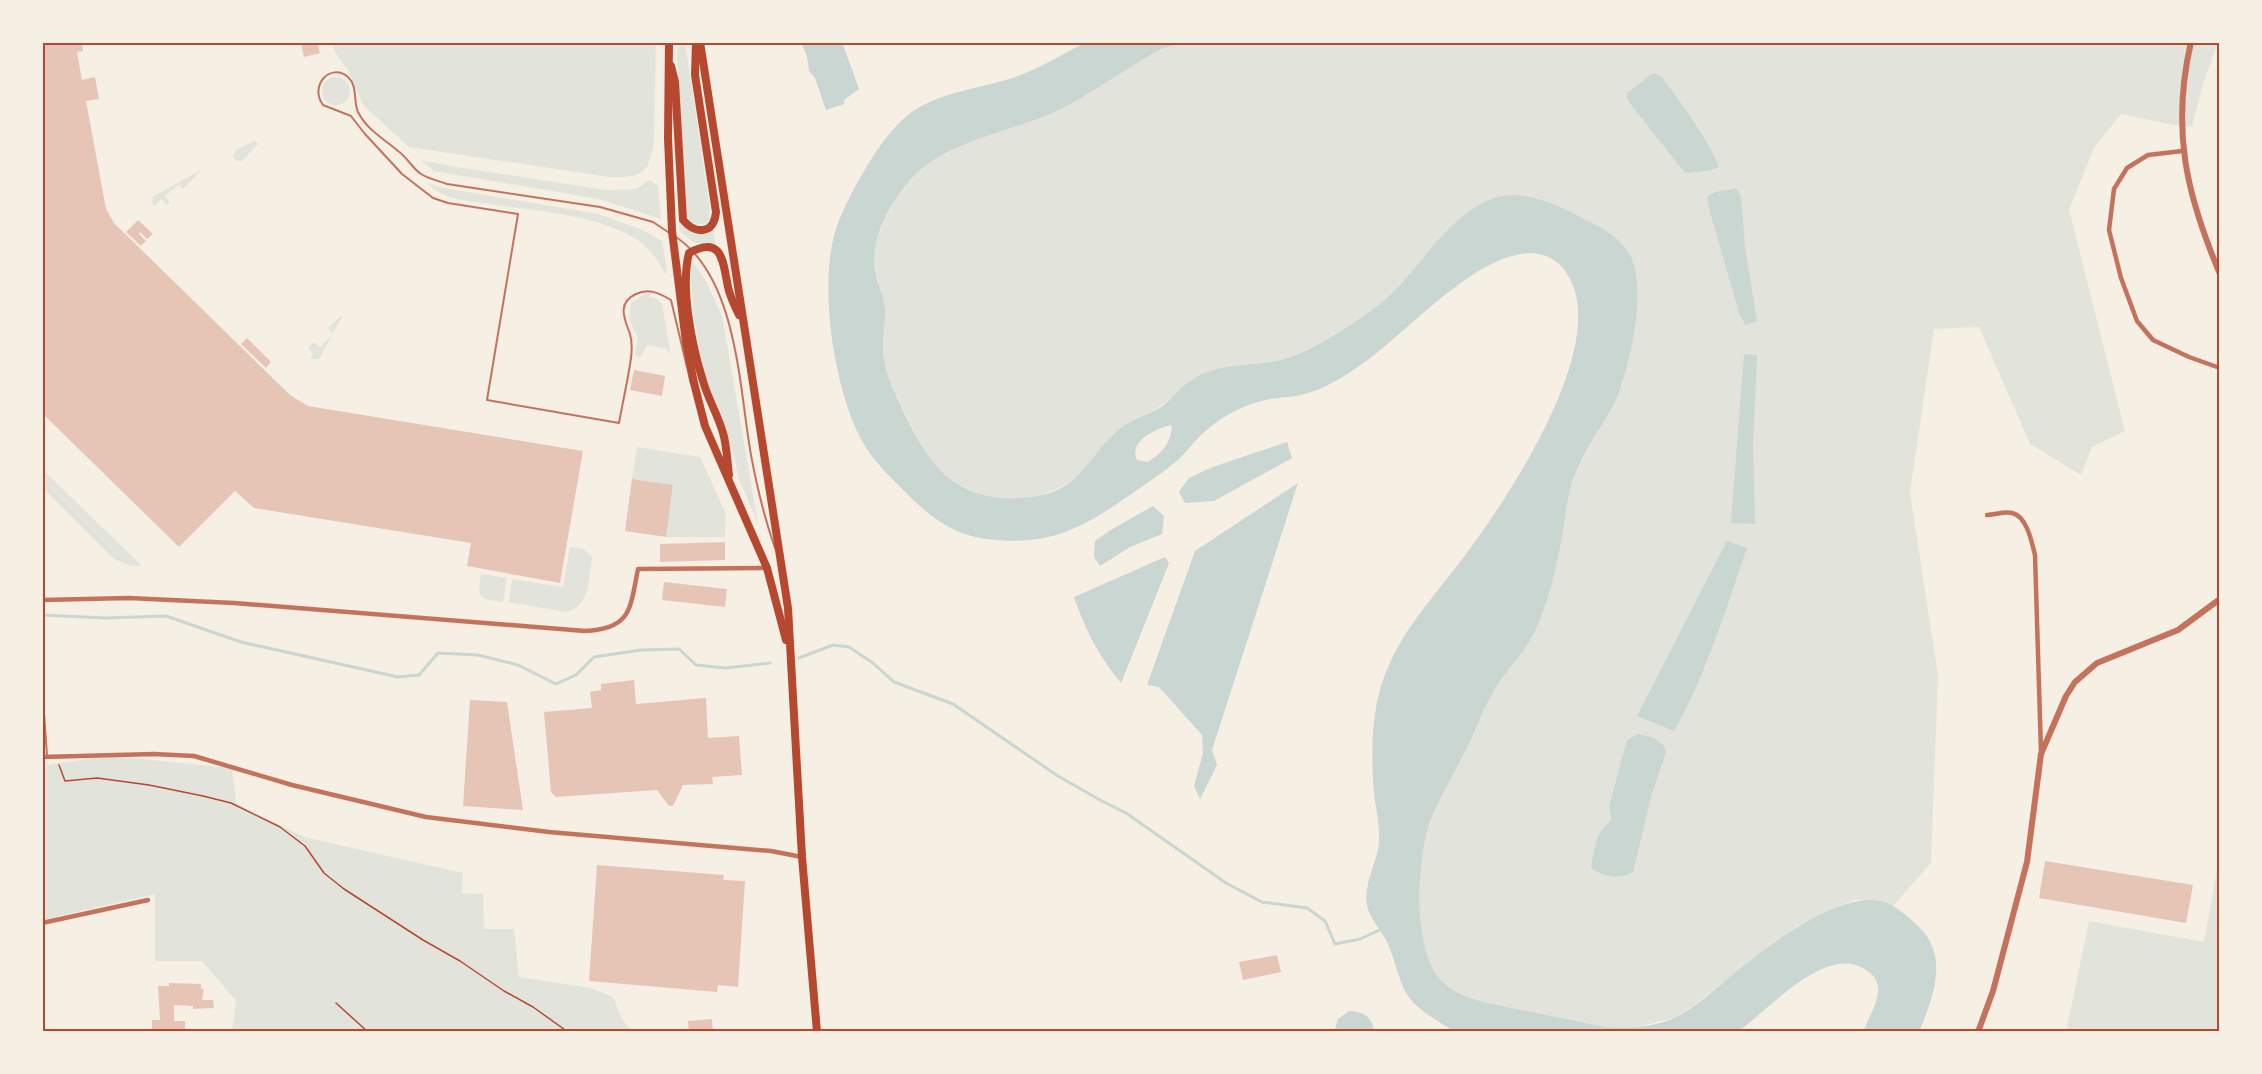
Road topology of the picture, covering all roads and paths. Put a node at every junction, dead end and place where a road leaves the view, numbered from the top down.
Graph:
1 (669, 42) edge
2 (698, 42) edge
3 (2191, 42) edge
4 (668, 53) junction
5 (2182, 151) junction
6 (2220, 274) edge
7 (744, 324) junction
8 (2220, 368) edge
9 (705, 426) junction
10 (730, 482) junction
11 (1987, 515) dead end
12 (782, 567) junction
13 (767, 568) junction
14 (2220, 599) edge
15 (42, 600) edge
16 (789, 655) junction
17 (42, 684) edge
18 (2042, 754) junction
19 (55, 755) junction
20 (45, 756) edge
21 (802, 857) junction
22 (147, 900) dead end
23 (42, 923) edge
24 (336, 1003) dead end
25 (368, 1032) edge
26 (568, 1032) edge
27 (817, 1032) edge
28 (1978, 1032) edge

1 - 4 main road
2 - 4 main road
2 - 7 main road
3 - 5 street
4 - 9 main road
5 - 6 street
5 - 8 street
7 - 10 main road
7 - 12 main road
9 - 10 main road
9 - 12 lane
10 - 13 main road
11 - 18 street
12 - 16 main road
13 - 15 street
13 - 16 main road
14 - 18 street
16 - 21 main road
17 - 20 lane
18 - 28 street
19 - 20 street
19 - 21 street
19 - 26 path
21 - 27 main road
22 - 23 street
24 - 25 path

